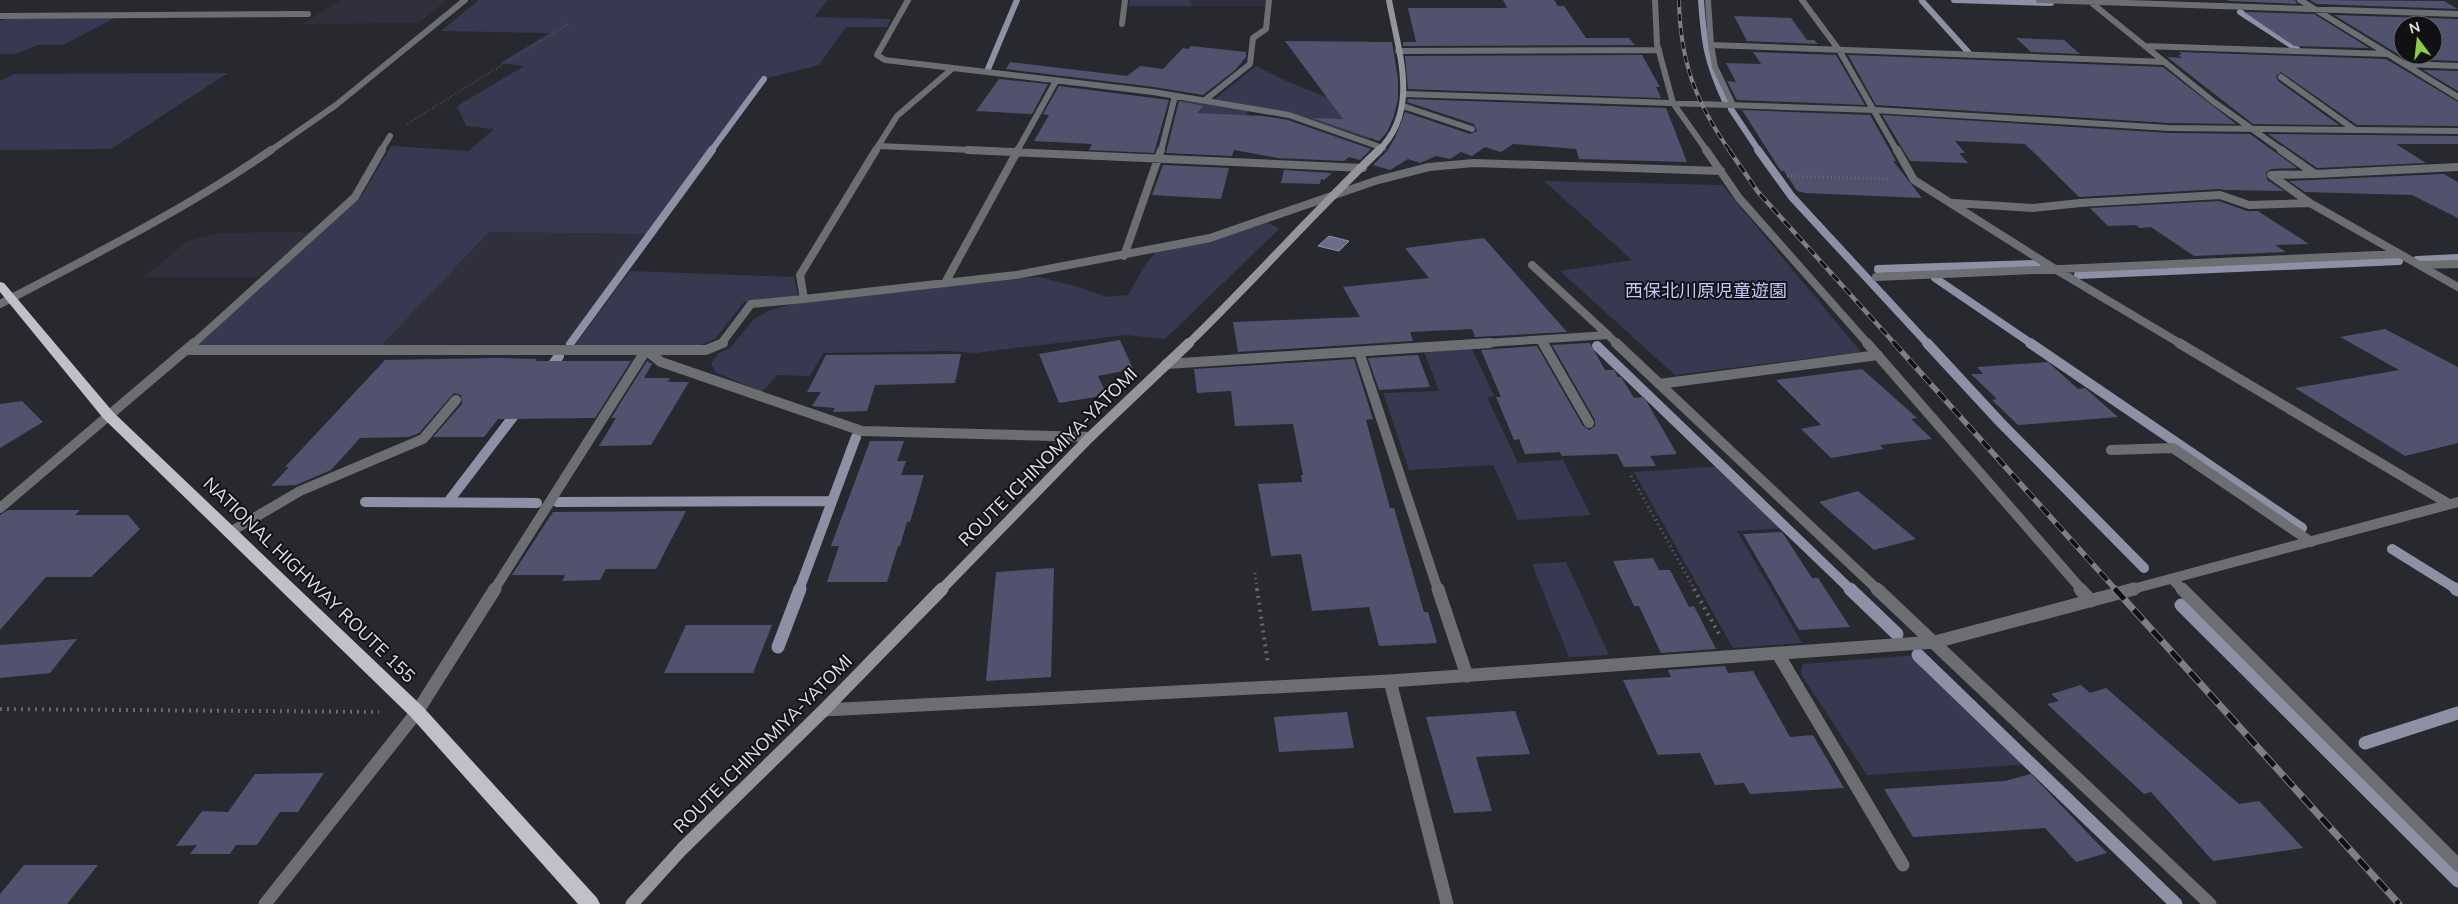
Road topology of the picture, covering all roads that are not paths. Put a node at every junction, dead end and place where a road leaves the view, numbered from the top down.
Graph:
1 (465, 0) edge
2 (908, 0) edge
3 (1125, 0) edge
4 (1270, 0) edge
5 (1389, 0) edge
6 (1656, 0) edge
7 (1708, 0) edge
8 (1802, 0) edge
9 (2039, 0) edge
10 (2300, 0) edge
11 (2089, 1) edge
12 (2315, 10) junction
13 (308, 14) dead end
14 (2458, 14) edge
15 (0, 16) edge
16 (1122, 24) dead end
17 (1711, 45) junction
18 (2145, 46) junction
19 (1659, 50) junction
20 (1839, 50) junction
21 (1398, 51) junction
22 (2388, 54) junction
23 (2393, 57) edge
24 (2165, 62) junction
25 (2405, 65) edge
26 (2430, 65) edge
27 (2458, 66) edge
28 (953, 68) junction
29 (2281, 77) dead end
30 (1056, 81) junction
31 (1405, 94) junction
32 (1175, 96) junction
33 (2458, 97) edge
34 (1204, 100) junction
35 (1673, 103) junction
36 (1733, 105) junction
37 (1404, 106) junction
38 (1875, 110) junction
39 (2250, 128) junction
40 (1472, 129) dead end
41 (2355, 130) junction
42 (2458, 131) edge
43 (390, 136) road end
44 (878, 146) junction
45 (1383, 148) junction
46 (1016, 152) junction
47 (1158, 158) junction
48 (2458, 167) edge
49 (1363, 168) junction
50 (1720, 172) junction
51 (2315, 174) junction
52 (1332, 195) junction
53 (1951, 202) junction
54 (2310, 203) junction
55 (2400, 254) junction
56 (1124, 256) junction
57 (2458, 264) edge
58 (1532, 265) dead end
59 (2420, 266) junction
60 (2055, 269) junction
61 (1876, 277) dead end
62 (945, 283) junction
63 (0, 285) edge
64 (2458, 287) edge
65 (804, 299) junction
66 (5, 302) edge
67 (1608, 335) junction
68 (1541, 340) junction
69 (186, 350) junction
70 (646, 350) junction
71 (1359, 352) junction
72 (1878, 355) junction
73 (1166, 364) junction
74 (1659, 384) junction
75 (456, 400) dead end
76 (108, 414) junction
77 (1589, 423) dead end
78 (1090, 437) junction
79 (2111, 450) dead end
80 (2453, 503) edge
81 (0, 508) edge
82 (230, 532) junction
83 (2311, 542) junction
84 (2172, 580) junction
85 (2091, 602) junction
86 (1935, 642) junction
87 (1778, 654) junction
88 (1467, 676) junction
89 (1390, 681) junction
90 (824, 710) junction
91 (416, 712) junction
92 (1903, 865) dead end
93 (2458, 865) edge
94 (265, 904) edge
95 (590, 904) edge
96 (632, 904) edge
97 (1447, 904) edge
98 (2210, 904) edge

1 - 66 street
2 - 28 street
3 - 16 street
4 - 34 street
5 - 21 main road, ROUTE ICHINOMIYA-YATOMI
6 - 19 street
7 - 17 street
8 - 20 street
9 - 11 street
10 - 12 street
11 - 12 street
11 - 18 street
12 - 14 street
12 - 22 street
13 - 15 street
17 - 20 street
17 - 36 street
18 - 22 street
18 - 24 street
19 - 21 street
19 - 35 street
20 - 24 street
20 - 38 street
21 - 31 main road, ROUTE ICHINOMIYA-YATOMI
22 - 23 street
24 - 39 street
25 - 33 street
26 - 27 street
28 - 30 street
28 - 44 street
29 - 41 street
30 - 32 street
30 - 46 street
31 - 35 street
31 - 37 main road, ROUTE ICHINOMIYA-YATOMI
32 - 34 street
32 - 47 street
34 - 45 street
35 - 36 street
35 - 50 street
36 - 38 street
37 - 40 street
37 - 45 main road, ROUTE ICHINOMIYA-YATOMI
38 - 39 street
38 - 53 street
39 - 41 street
39 - 51 street
41 - 42 street
43 - 69 street
44 - 46 street
44 - 65 street
45 - 49 main road, ROUTE ICHINOMIYA-YATOMI
46 - 47 street
46 - 62 street
47 - 49 street
47 - 56 street
48 - 51 street
49 - 52 main road, ROUTE ICHINOMIYA-YATOMI
50 - 52 street
50 - 72 street
51 - 54 street
52 - 56 street
52 - 73 main road, ROUTE ICHINOMIYA-YATOMI
53 - 54 street
53 - 60 street
54 - 55 street
55 - 59 street
55 - 60 street
56 - 62 street
57 - 59 street
58 - 67 street
59 - 64 street
60 - 61 street
60 - 80 street
62 - 65 street
63 - 66 highway, NATIONAL HIGHWAY ROUTE 155
65 - 70 street
66 - 76 highway, NATIONAL HIGHWAY ROUTE 155
67 - 68 street
67 - 74 street
68 - 71 street
68 - 77 street
69 - 70 street
69 - 76 street
70 - 78 street
70 - 91 street
71 - 73 street
71 - 88 street
72 - 74 street
72 - 85 street
73 - 78 main road, ROUTE ICHINOMIYA-YATOMI
74 - 86 street
75 - 82 street
76 - 81 street
76 - 82 highway, NATIONAL HIGHWAY ROUTE 155
78 - 90 main road, ROUTE ICHINOMIYA-YATOMI
79 - 83 street
80 - 83 street
82 - 91 highway, NATIONAL HIGHWAY ROUTE 155
83 - 84 street
84 - 85 street
84 - 93 street
85 - 86 street
86 - 87 street
86 - 98 street
87 - 88 street
87 - 92 street
88 - 89 street
89 - 90 street
89 - 97 street
90 - 96 main road, ROUTE ICHINOMIYA-YATOMI
91 - 94 street
91 - 95 highway, NATIONAL HIGHWAY ROUTE 155

